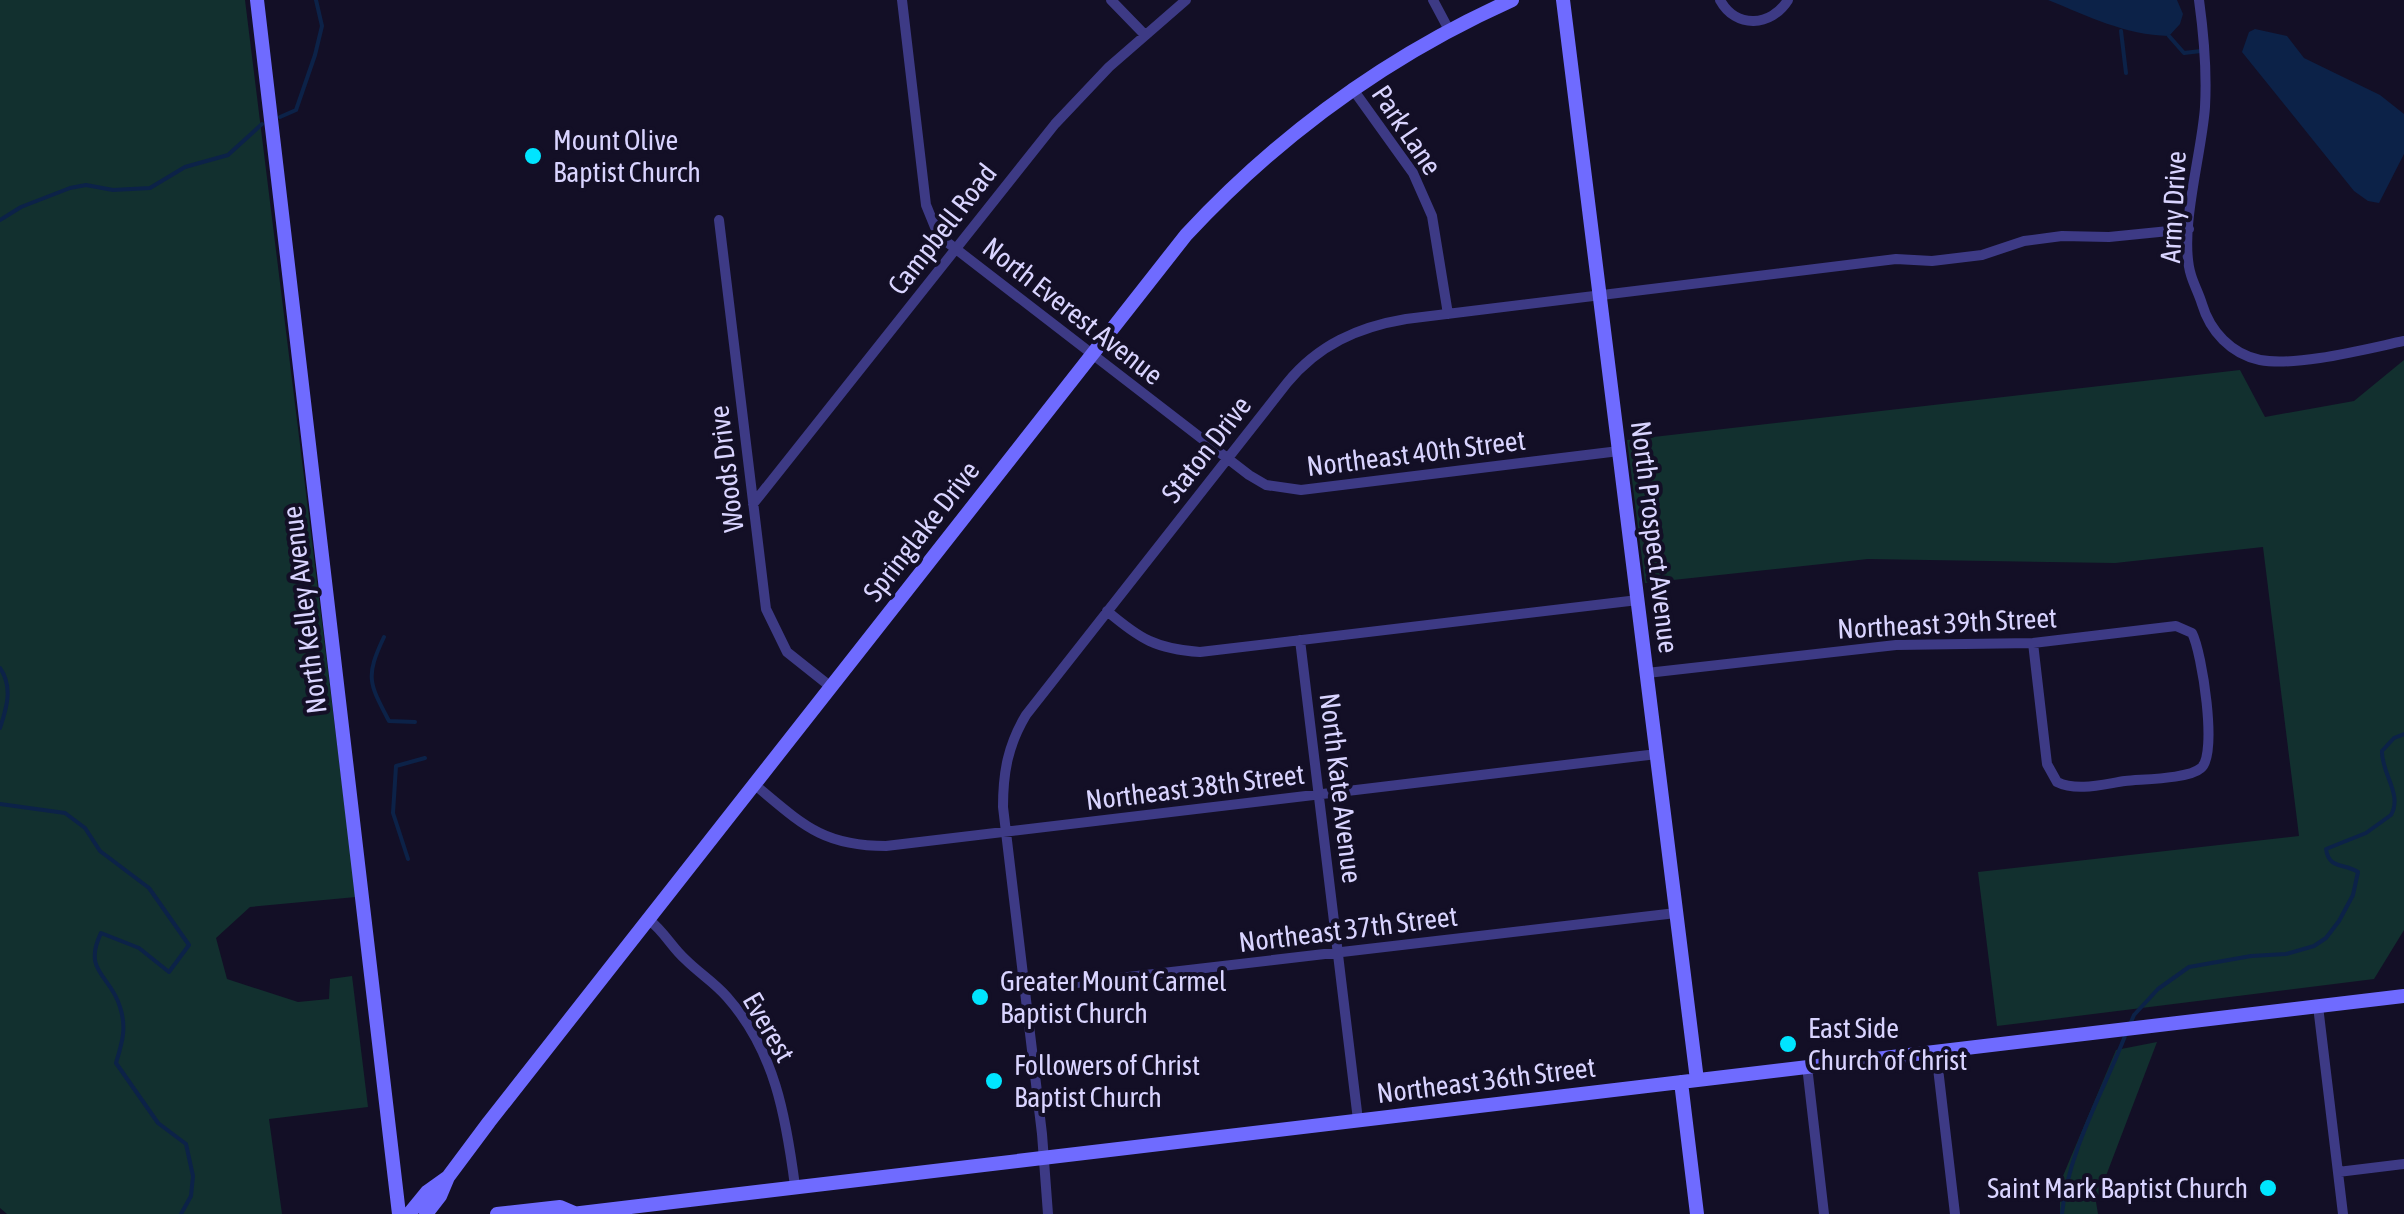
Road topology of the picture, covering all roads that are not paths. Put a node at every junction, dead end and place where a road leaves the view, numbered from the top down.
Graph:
1 (257, 0) edge
2 (902, 0) edge
3 (1111, 0) edge
4 (1186, 0) edge
5 (1433, 0) edge
6 (1512, 0) edge
7 (1563, 0) edge
8 (1720, 0) edge
9 (1788, 0) edge
10 (2199, 0) edge
11 (1449, 30) junction
12 (1144, 34) junction
13 (1352, 88) junction
14 (719, 220) dead end
15 (2189, 228) junction
16 (955, 248) junction
17 (1600, 295) junction
18 (1448, 314) junction
19 (2404, 341) edge
20 (1091, 354) junction
21 (1619, 451) junction
22 (1226, 459) junction
23 (753, 504) junction
24 (1638, 600) junction
25 (1107, 612) junction
26 (1300, 640) junction
27 (2033, 644) junction
28 (1647, 674) junction
29 (831, 687) junction
30 (1657, 754) junction
31 (755, 785) junction
32 (1319, 795) junction
33 (1006, 832) junction
34 (1676, 913) junction
35 (649, 920) junction
36 (1338, 952) junction
37 (1024, 989) junction
38 (2404, 996) edge
39 (2318, 1006) junction
40 (1936, 1051) junction
41 (1806, 1066) junction
42 (1689, 1081) junction
43 (1358, 1120) junction
44 (1043, 1157) junction
45 (2404, 1164) edge
46 (2338, 1172) junction
47 (394, 1174) junction
48 (448, 1176) junction
49 (795, 1186) junction
50 (426, 1192) junction
51 (573, 1213) edge
52 (399, 1214) edge
53 (409, 1214) edge
54 (426, 1214) edge
55 (498, 1214) edge
56 (1048, 1214) edge
57 (1697, 1214) edge
58 (1824, 1214) edge
59 (1955, 1214) edge
60 (2343, 1214) edge

1 - 47 street, North Kelley Avenue
2 - 16 street, North Everest Avenue
3 - 12 street
4 - 12 street, Campbell Road
5 - 11 street
6 - 11 street, Springlake Drive
7 - 17 street, North Prospect Avenue
8 - 9 street
10 - 15 street, Army Drive
11 - 13 street, Springlake Drive
12 - 16 street, Campbell Road
13 - 18 street, Park Lane
13 - 20 street, Springlake Drive
14 - 23 street, Woods Drive
15 - 17 street, Staton Drive
15 - 19 street, Army Drive
16 - 20 street, North Everest Avenue
16 - 23 street, Campbell Road
17 - 18 street, Staton Drive
17 - 21 street, North Prospect Avenue
18 - 22 street, Staton Drive
20 - 22 street, North Everest Avenue
20 - 29 street, Springlake Drive
21 - 22 street, Northeast 40th Street
21 - 24 street, North Prospect Avenue
22 - 25 street, Staton Drive
23 - 29 street, Woods Drive
24 - 26 street
24 - 28 street, North Prospect Avenue
25 - 26 street
25 - 33 street, Staton Drive
26 - 32 street, North Kate Avenue
27 - 27 street, Northeast 39th Street
27 - 28 street, Northeast 39th Street
28 - 30 street, North Prospect Avenue
29 - 31 street, Springlake Drive
30 - 32 street, Northeast 38th Street
30 - 34 street, North Prospect Avenue
31 - 33 street, Northeast 38th Street
31 - 35 street, Springlake Drive
32 - 33 street, Northeast 38th Street
32 - 36 street, North Kate Avenue
33 - 37 street, Staton Drive
34 - 36 street, Northeast 37th Street
34 - 42 street, North Prospect Avenue
35 - 48 street, Springlake Drive
35 - 49 street, Everest
36 - 37 street, Northeast 37th Street
36 - 43 street, North Kate Avenue
37 - 44 street, Staton Drive
38 - 39 street, Northeast 36th Street
39 - 40 street, Northeast 36th Street
39 - 46 street
40 - 41 street, Northeast 36th Street
40 - 59 street
41 - 42 street, Northeast 36th Street
41 - 58 street
42 - 43 street, Northeast 36th Street
42 - 57 street, North Prospect Avenue
43 - 44 street, Northeast 36th Street
44 - 49 street, Northeast 36th Street
44 - 56 street, Staton Drive
45 - 46 street
46 - 60 street
47 - 50 street
47 - 52 street, North Kelley Avenue
48 - 50 street, Springlake Drive
48 - 54 street, Springlake Drive
49 - 51 street, Northeast 36th Street
50 - 53 street, Springlake Drive
51 - 55 street, Northeast 36th Street

